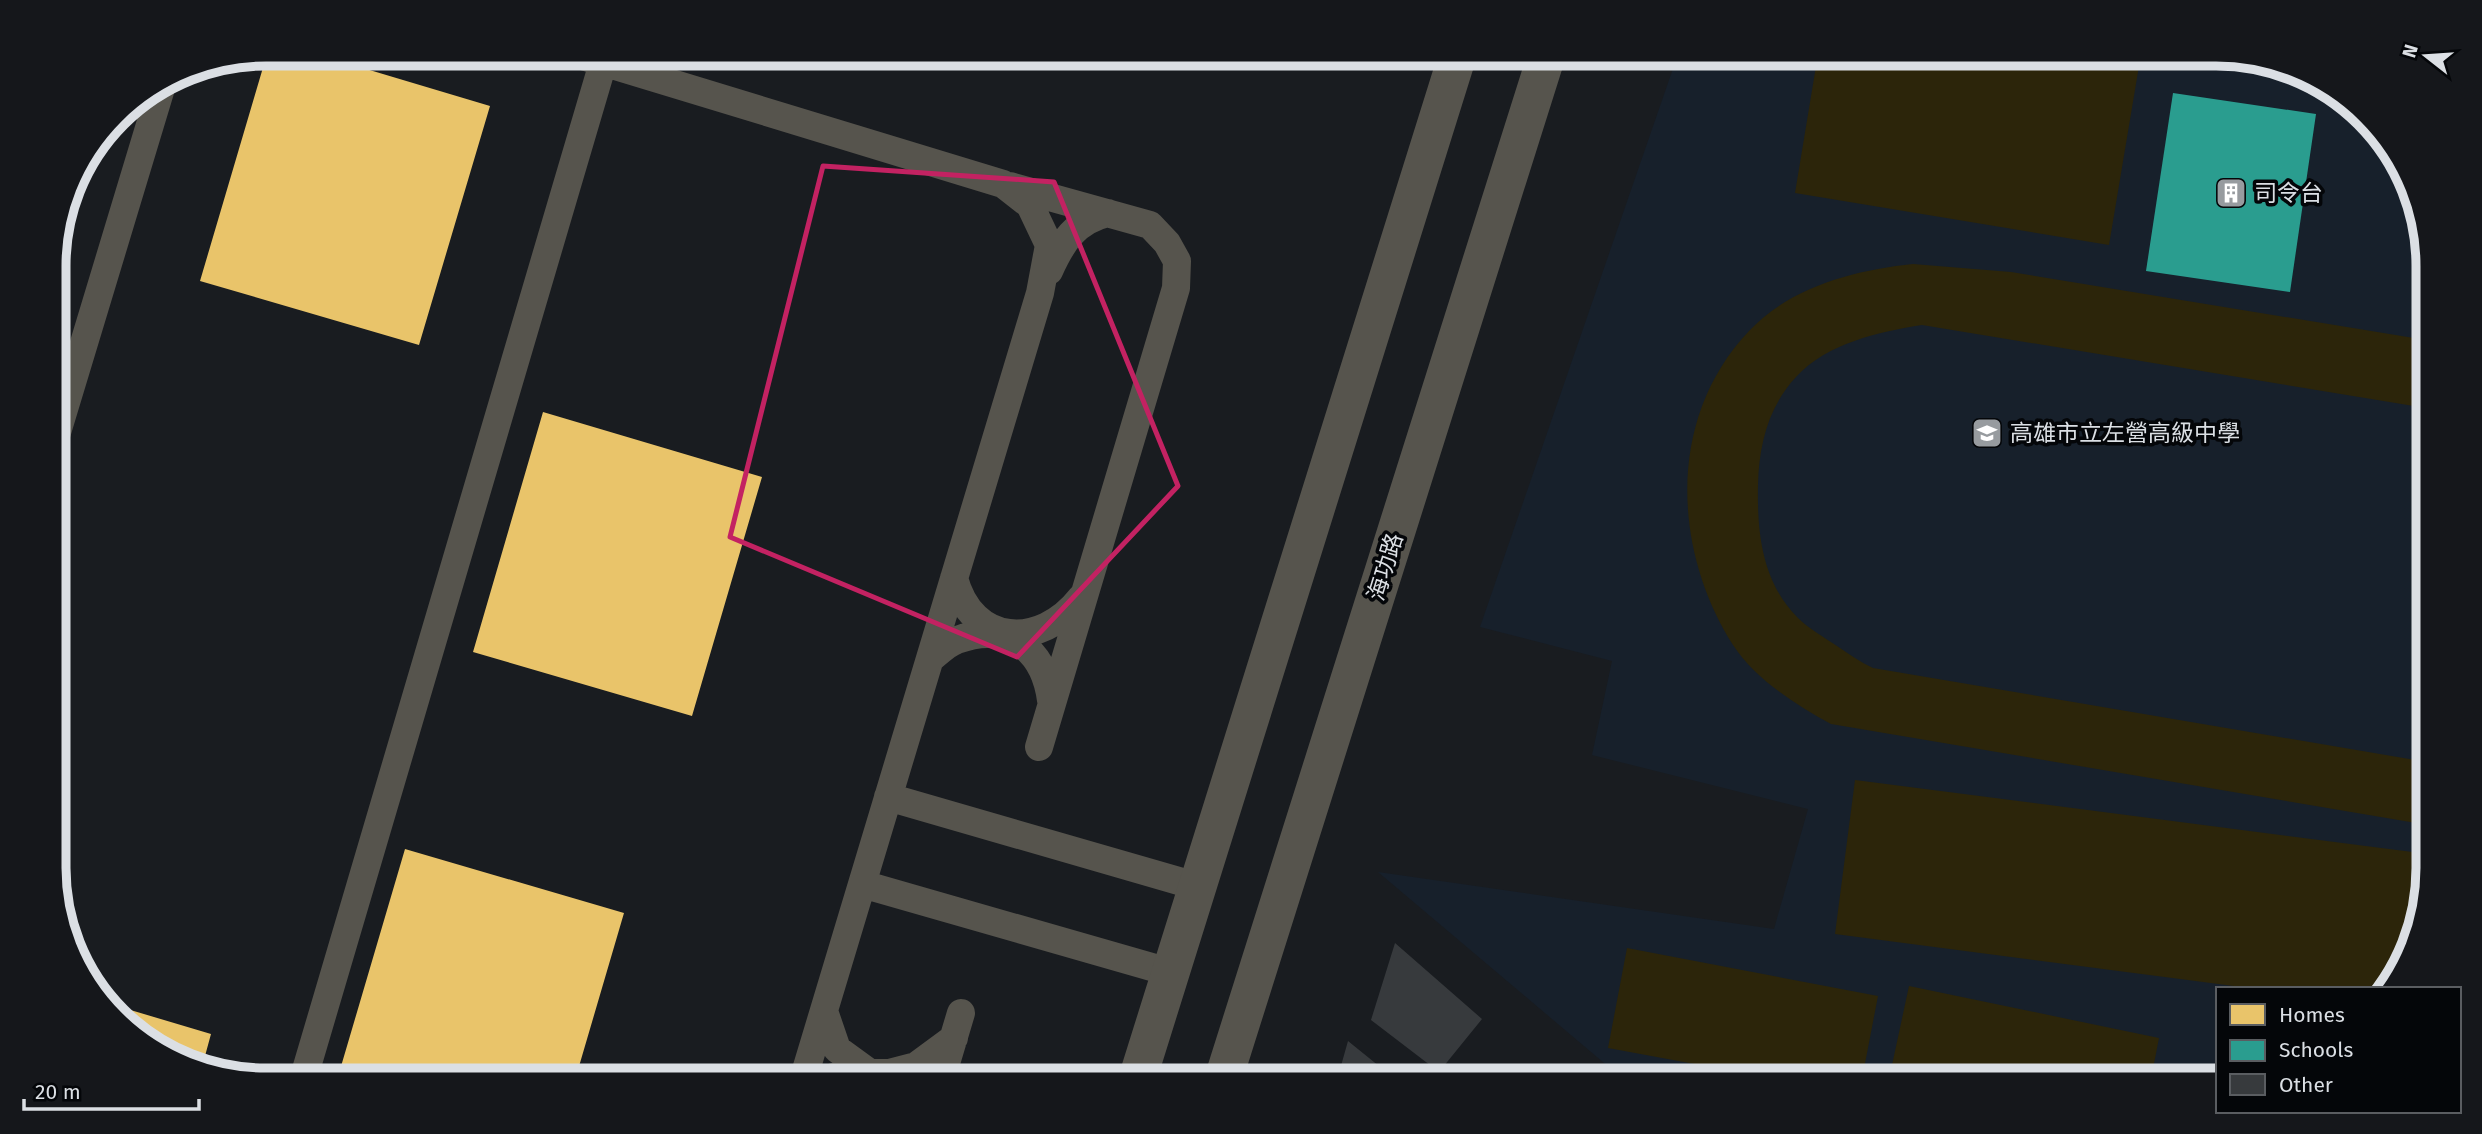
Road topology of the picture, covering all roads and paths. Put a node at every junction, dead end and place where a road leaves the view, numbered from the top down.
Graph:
1 (602, 66) edge
2 (616, 66) edge
3 (1454, 66) edge
4 (1543, 66) edge
5 (158, 98) edge
6 (1003, 184) junction
7 (1108, 213) junction
8 (1040, 293) junction
9 (67, 400) edge
10 (954, 578) junction
11 (1085, 593) junction
12 (1001, 634) junction
13 (930, 659) junction
14 (1051, 700) junction
15 (1039, 747) dead end
16 (888, 797) junction
17 (862, 884) junction
18 (1196, 886) junction
19 (1170, 972) junction
20 (824, 1011) junction
21 (307, 1068) edge
22 (807, 1068) edge
23 (864, 1068) edge
24 (910, 1068) edge
25 (945, 1068) edge
26 (1140, 1068) edge
27 (1227, 1068) edge

1 - 21 lane
2 - 6 lane
3 - 18 street
4 - 27 street, 海功路
5 - 9 lane
6 - 7 lane
6 - 8 lane
7 - 8 lane
7 - 11 lane
8 - 10 lane
10 - 12 lane
10 - 13 lane
11 - 12 lane
11 - 14 lane
12 - 13 lane
12 - 14 lane
13 - 16 lane
14 - 15 lane
16 - 17 lane
16 - 18 lane
17 - 19 lane
17 - 20 lane
18 - 19 street
19 - 26 street
20 - 22 lane
20 - 23 lane
24 - 25 lane

